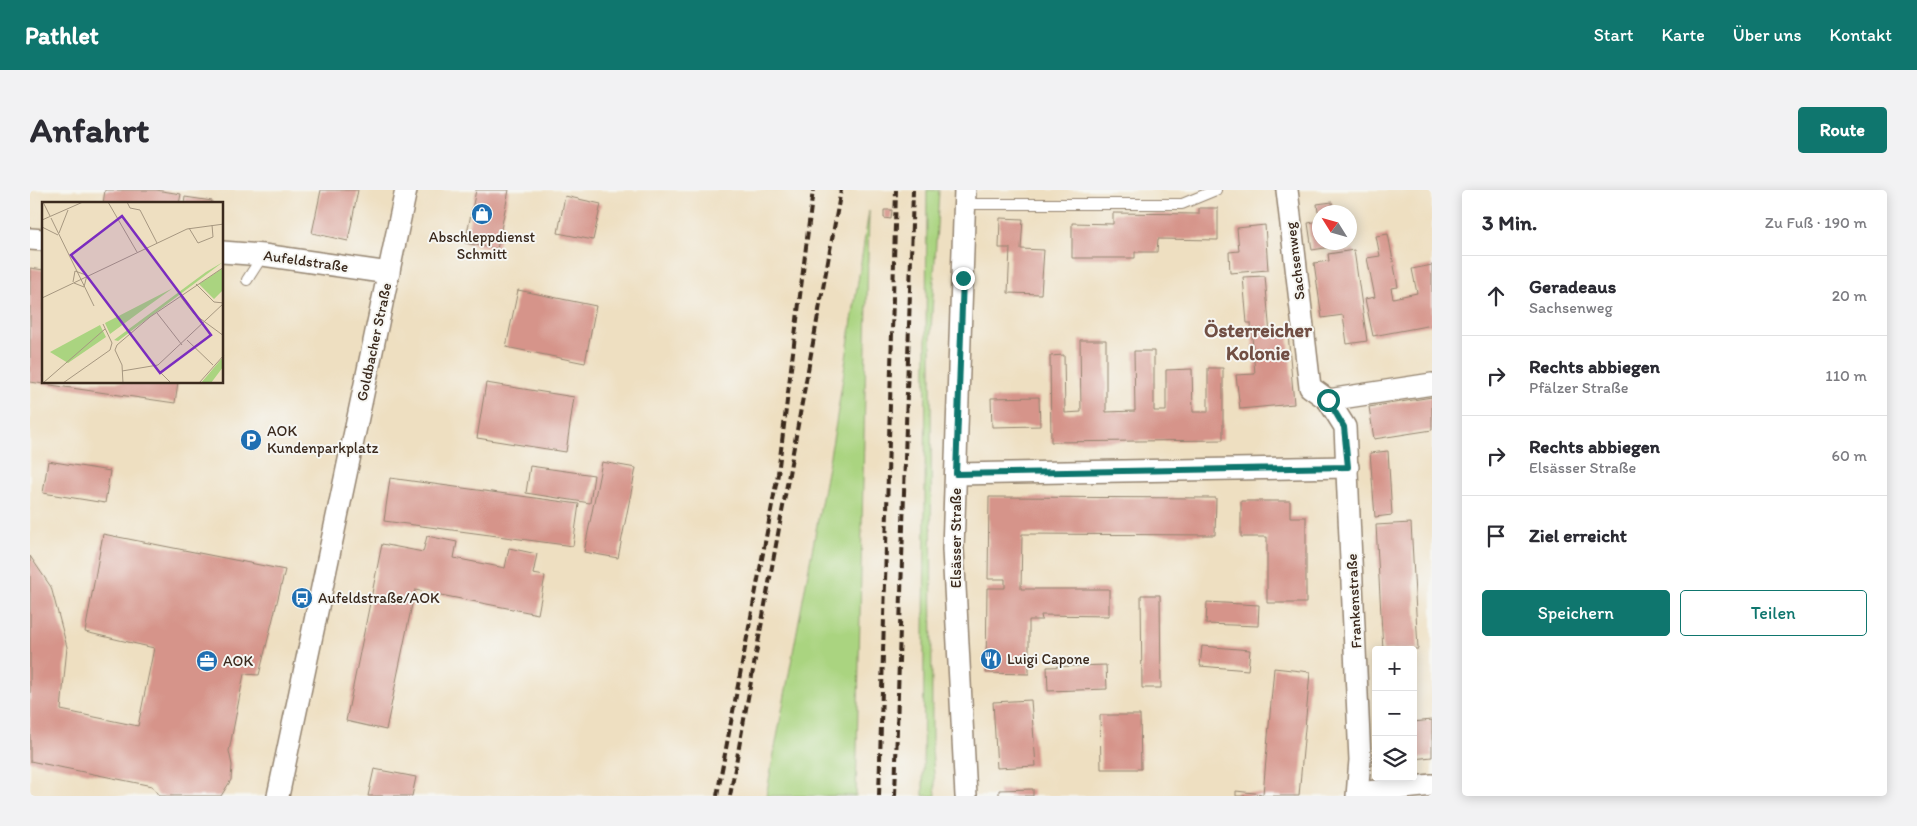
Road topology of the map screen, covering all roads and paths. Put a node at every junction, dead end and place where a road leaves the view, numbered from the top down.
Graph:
1 (406, 190) edge
2 (1216, 190) edge
3 (1287, 190) edge
4 (965, 197) edge
5 (224, 252) edge
6 (263, 255) junction
7 (389, 273) junction
8 (247, 280) dead end
9 (1432, 384) edge
10 (1328, 400) junction
11 (1348, 467) junction
12 (956, 474) junction
13 (1432, 785) edge
14 (278, 794) edge
15 (1357, 794) edge
16 (966, 796) edge

1 - 7 street, Goldbacher Straße
2 - 4 lane
3 - 10 street, Sachsenweg
4 - 12 street, Elsässer Straße
5 - 6 street, Aufeldstraße
6 - 7 street, Aufeldstraße
6 - 8 lane
7 - 14 street, Goldbacher Straße
9 - 10 street
10 - 11 street, Sachsenweg
11 - 12 street
11 - 15 street, Frankenstraße
12 - 16 street, Elsässer Straße
13 - 15 street

